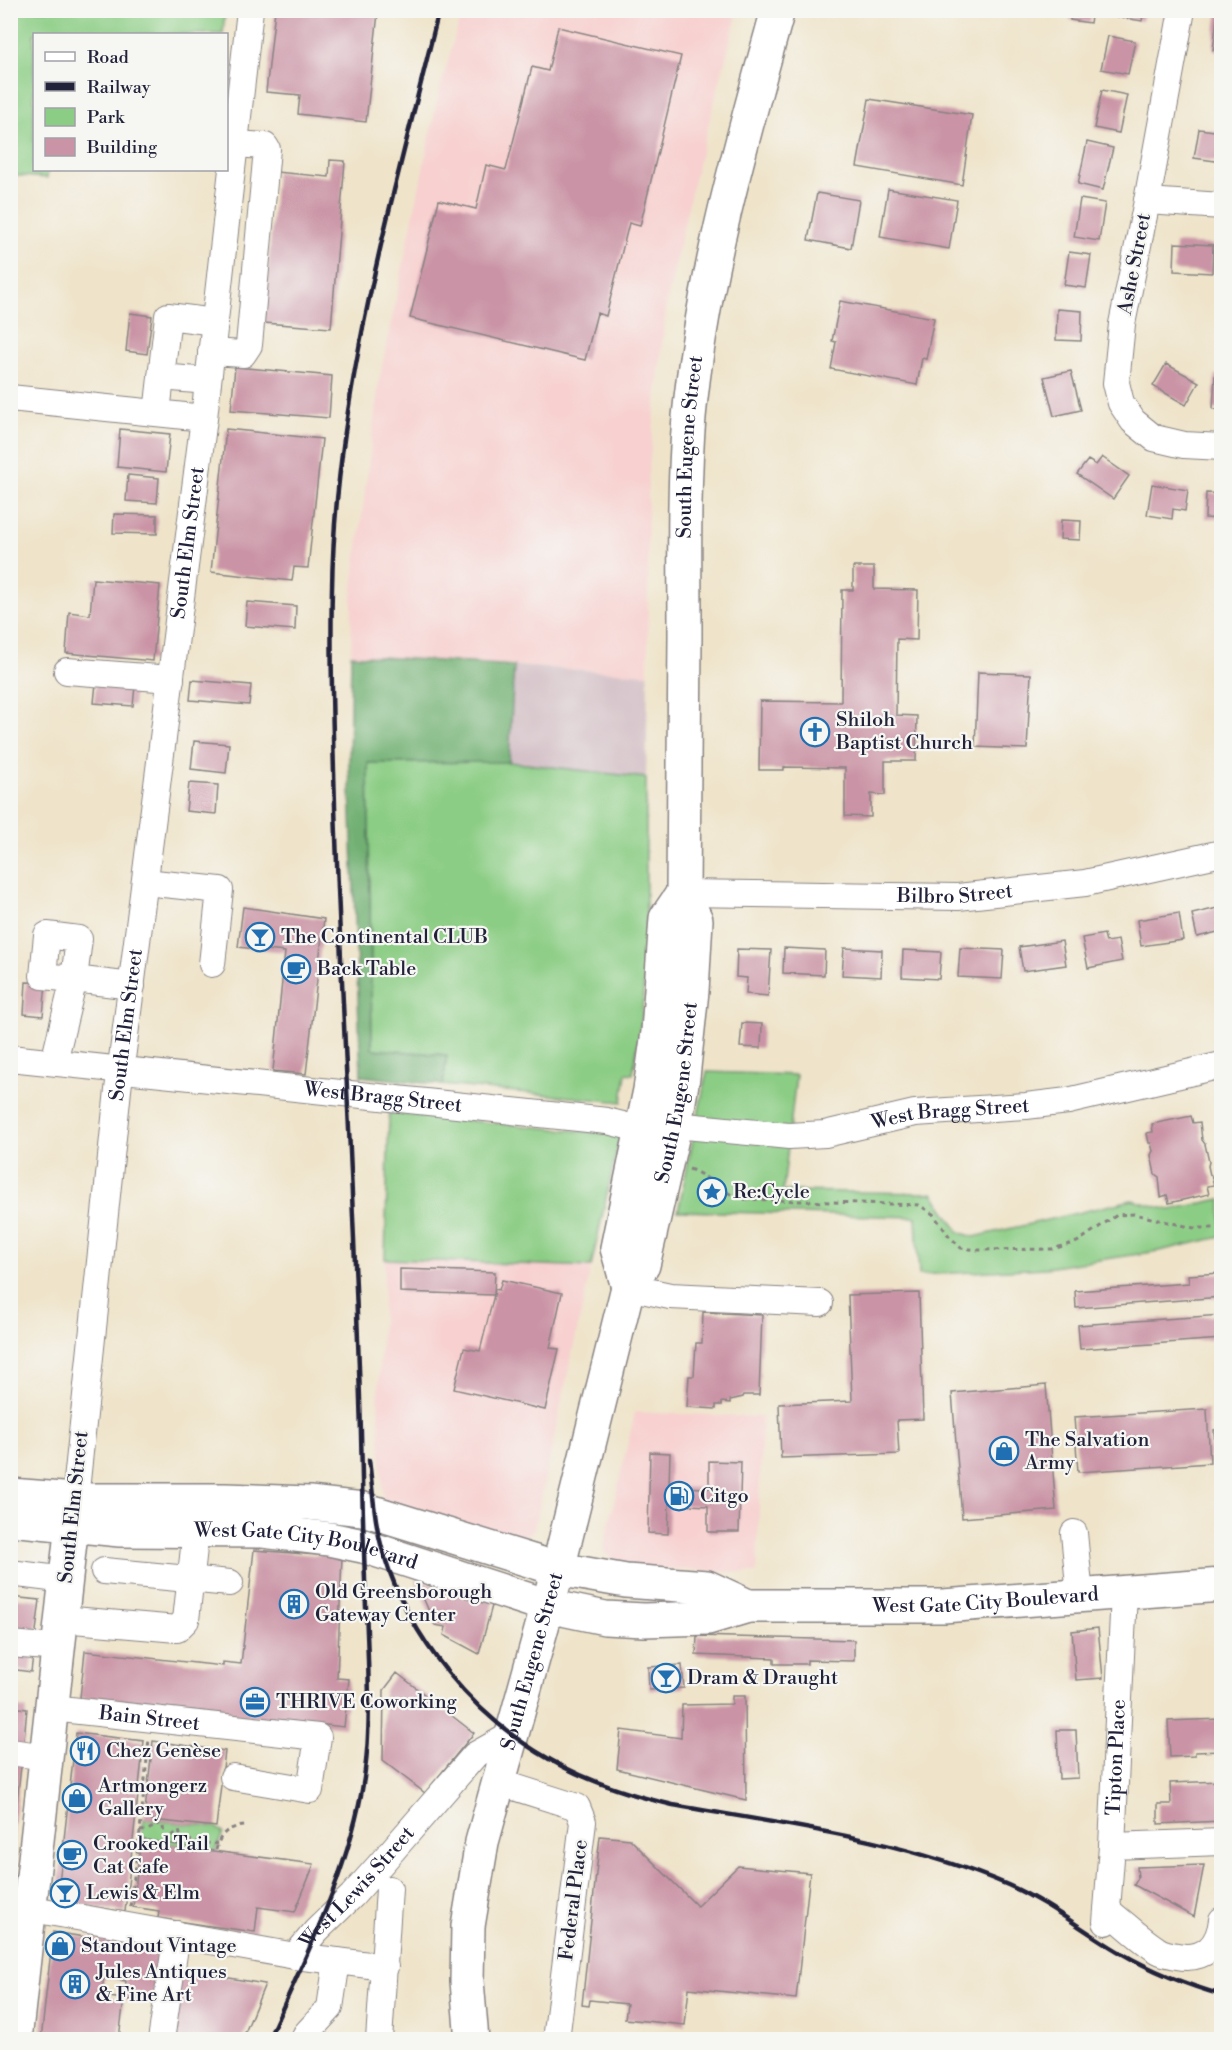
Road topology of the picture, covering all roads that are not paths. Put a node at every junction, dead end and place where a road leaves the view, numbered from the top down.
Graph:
1 (250, 10) edge
2 (778, 10) edge
3 (1182, 10) edge
4 (235, 144) junction
5 (1147, 201) junction
6 (1221, 206) edge
7 (215, 322) junction
8 (211, 352) junction
9 (161, 377) junction
10 (208, 381) junction
11 (10, 398) edge
12 (158, 413) junction
13 (204, 418) junction
14 (1221, 447) edge
15 (67, 670) dead end
16 (171, 679) junction
17 (1221, 853) edge
18 (145, 882) junction
19 (682, 893) junction
20 (212, 964) dead end
21 (132, 986) junction
22 (10, 1058) edge
23 (54, 1062) junction
24 (1221, 1065) edge
25 (121, 1069) junction
26 (675, 1125) junction
27 (642, 1130) junction
28 (628, 1287) junction
29 (820, 1302) dead end
30 (10, 1495) edge
31 (73, 1513) junction
32 (10, 1519) edge
33 (196, 1530) junction
34 (1074, 1533) dead end
35 (558, 1569) junction
36 (104, 1571) dead end
37 (10, 1573) edge
38 (190, 1579) junction
39 (66, 1580) junction
40 (230, 1583) dead end
41 (1221, 1585) edge
42 (1124, 1593) junction
43 (1080, 1596) junction
44 (548, 1606) junction
45 (748, 1606) junction
46 (60, 1634) junction
47 (10, 1644) edge
48 (52, 1708) junction
49 (511, 1735) junction
50 (10, 1752) edge
51 (47, 1757) junction
52 (233, 1777) dead end
53 (498, 1782) junction
54 (1221, 1842) edge
55 (1112, 1846) junction
56 (389, 1889) dead end
57 (21, 1906) edge
58 (1221, 1920) edge
59 (177, 1934) junction
60 (295, 1956) junction
61 (337, 1961) junction
62 (385, 1967) junction
63 (330, 2008) junction
64 (15, 2040) edge
65 (161, 2040) edge
66 (304, 2040) edge
67 (330, 2040) edge
68 (379, 2040) edge
69 (472, 2040) edge
70 (556, 2040) edge

1 - 4 street, South Elm Street
2 - 19 main road, South Eugene Street
3 - 5 street, Ashe Street
4 - 7 street, South Elm Street
4 - 8 street
5 - 6 street
5 - 14 street, Ashe Street
7 - 8 street, South Elm Street
7 - 9 street
8 - 10 street, South Elm Street
9 - 10 street
9 - 12 street
10 - 13 street, South Elm Street
11 - 12 street
12 - 13 street
13 - 16 street, South Elm Street
15 - 16 street
16 - 18 street, South Elm Street
17 - 19 street, Bilbro Street
18 - 20 street
18 - 21 street, South Elm Street
19 - 26 main road, South Eugene Street
19 - 27 main road, South Eugene Street
21 - 23 street
21 - 25 street, South Elm Street
22 - 23 street, West Bragg Street
23 - 25 street, West Bragg Street
24 - 26 street, West Bragg Street
25 - 27 street, West Bragg Street
25 - 31 street, South Elm Street
26 - 28 main road, South Eugene Street
27 - 28 main road, South Eugene Street
28 - 29 street
28 - 35 main road, South Eugene Street
30 - 31 main road
31 - 32 main road
31 - 33 main road, West Gate City Boulevard
31 - 35 main road, West Gate City Boulevard
31 - 39 main road, South Elm Street
33 - 38 street
33 - 44 main road, West Gate City Boulevard
34 - 43 street
35 - 44 main road, South Eugene Street
35 - 45 main road, West Gate City Boulevard
36 - 38 street
37 - 39 street
38 - 40 street
38 - 46 street
39 - 46 main road, South Elm Street
41 - 42 main road, West Gate City Boulevard
42 - 43 main road, West Gate City Boulevard
42 - 55 street, Tipton Place
43 - 45 main road, West Gate City Boulevard
44 - 45 main road, West Gate City Boulevard
44 - 49 main road, South Eugene Street
46 - 47 street
46 - 48 main road, South Elm Street
48 - 51 main road, South Elm Street
48 - 52 street, Bain Street
49 - 53 main road, South Eugene Street
49 - 60 street, West Lewis Street
50 - 51 street
51 - 57 main road, South Elm Street
53 - 69 main road, South Eugene Street
53 - 70 street, Federal Place
54 - 55 street
55 - 58 street, Tipton Place
56 - 62 street
57 - 59 street, West Lewis Street
57 - 64 main road, South Elm Street
59 - 60 street, West Lewis Street
59 - 65 street
60 - 61 street
61 - 62 street
61 - 63 street
62 - 68 street
63 - 66 street
63 - 67 street

